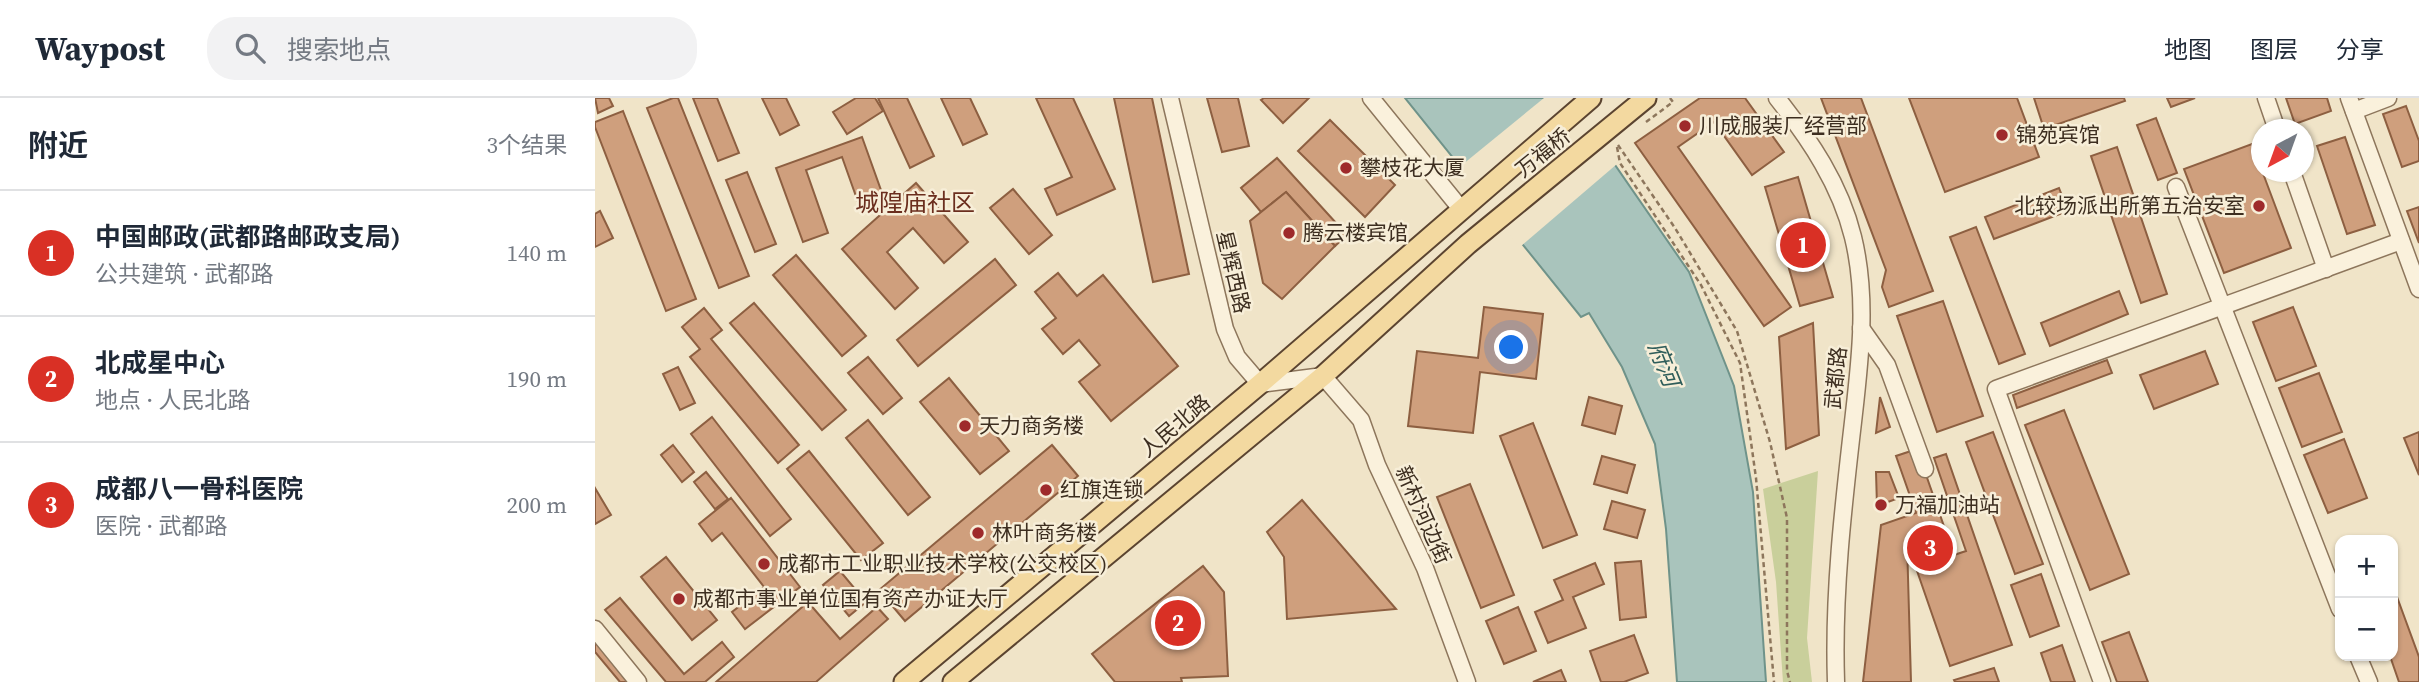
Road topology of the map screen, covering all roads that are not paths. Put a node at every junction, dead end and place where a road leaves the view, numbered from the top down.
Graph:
1 (1170, 98) edge
2 (1371, 98) edge
3 (1591, 98) edge
4 (1646, 98) edge
5 (1777, 98) edge
6 (2266, 98) edge
7 (2388, 98) edge
8 (2352, 105) edge
9 (2273, 119) edge
10 (2296, 182) edge
11 (2176, 187) dead end
12 (1466, 205) junction
13 (2401, 241) junction
14 (2326, 269) junction
15 (2419, 289) edge
16 (2223, 307) junction
17 (1861, 328) junction
18 (1323, 376) junction
19 (1260, 384) junction
20 (1925, 469) dead end
21 (2336, 598) edge
22 (595, 629) edge
23 (2360, 661) edge
24 (638, 682) edge
25 (904, 682) edge
26 (954, 682) edge
27 (1467, 682) edge
28 (1836, 682) edge
29 (2102, 682) edge
30 (2369, 682) edge

1 - 19 street, 星辉西路
2 - 12 street
3 - 12 main road, 万福桥
4 - 18 main road, 万福桥
5 - 17 street, 武都路
6 - 9 street
7 - 8 street
8 - 13 street
10 - 14 street
11 - 16 street
12 - 19 main road, 人民北路
13 - 14 street
13 - 15 street
14 - 16 street
16 - 21 street
16 - 29 street
17 - 20 street
17 - 28 street, 武都路
18 - 19 street
18 - 26 main road
18 - 27 street, 新村河边街
19 - 25 main road, 人民北路
22 - 24 street
23 - 30 street

